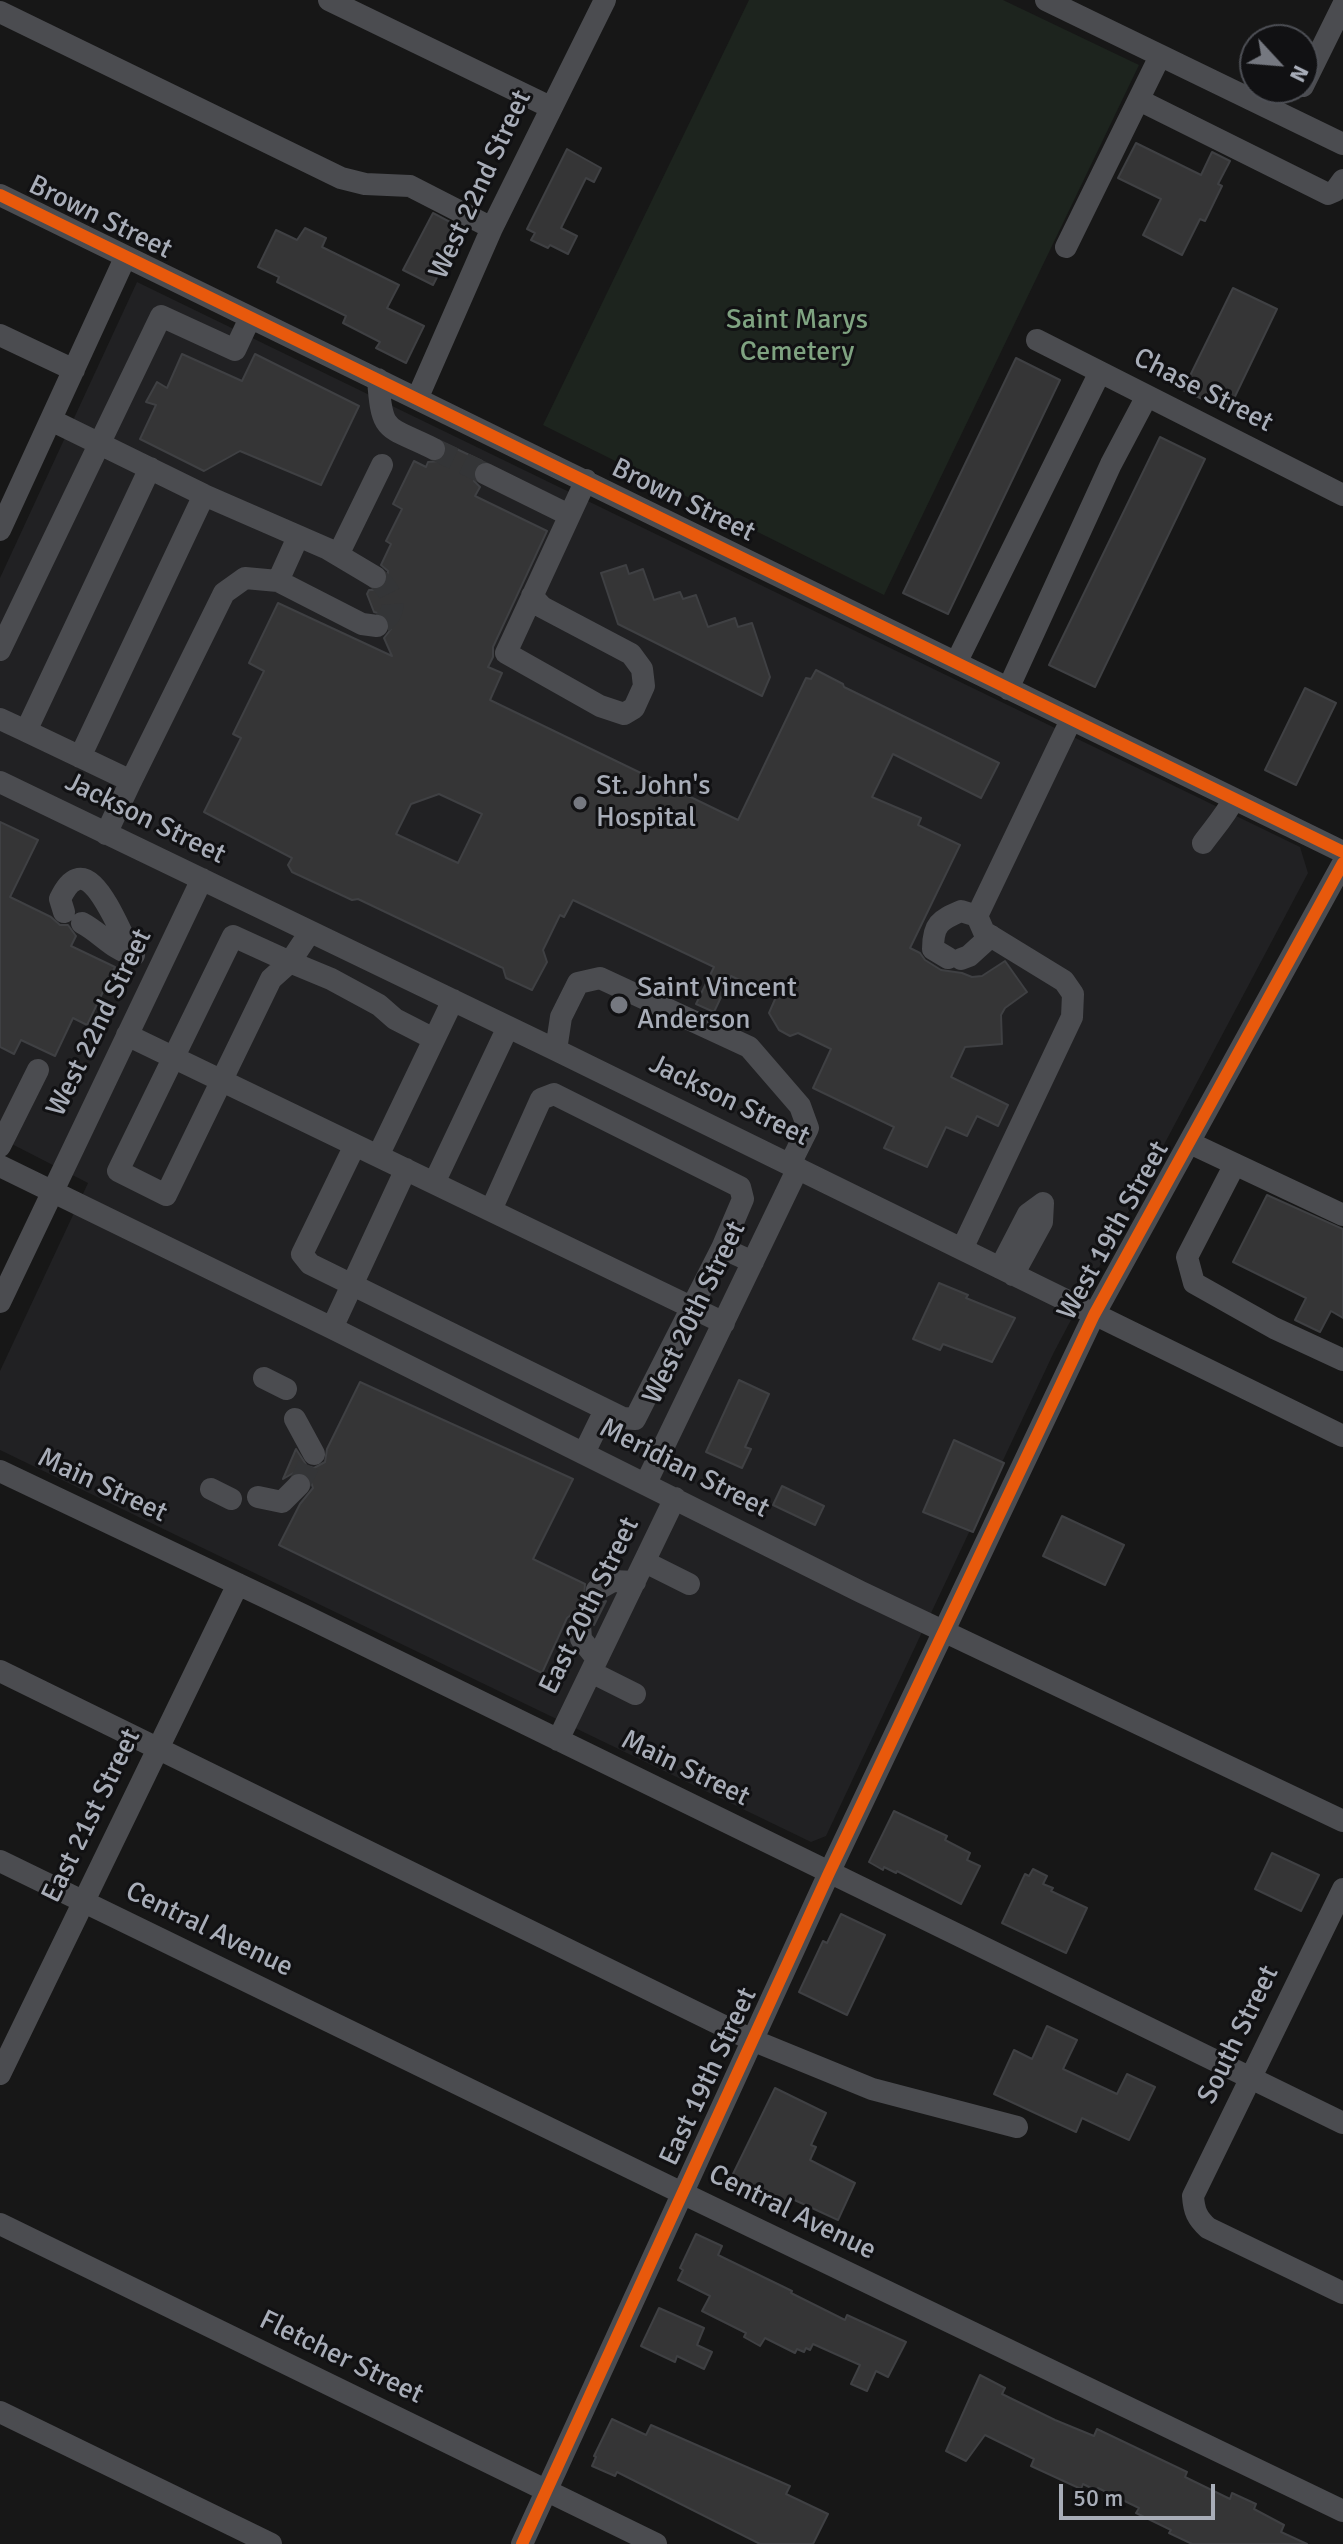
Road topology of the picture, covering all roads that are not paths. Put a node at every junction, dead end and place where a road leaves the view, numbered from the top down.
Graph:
1 (329, 0) edge
2 (605, 0) edge
3 (1046, 0) edge
4 (1343, 5) edge
5 (0, 12) edge
6 (1319, 53) edge
7 (1160, 56) junction
8 (1139, 100) junction
9 (1294, 104) edge
10 (550, 107) junction
11 (1288, 117) junction
12 (1343, 144) edge
13 (1343, 180) edge
14 (0, 195) edge
15 (492, 228) junction
16 (1066, 247) dead end
17 (125, 258) junction
18 (250, 318) junction
19 (0, 335) edge
20 (1037, 340) dead end
21 (74, 370) junction
22 (1100, 372) junction
23 (378, 379) junction
24 (1147, 396) junction
25 (417, 399) junction
26 (51, 420) junction
27 (98, 443) junction
28 (434, 449) tunnel mouth
29 (382, 465) dead end
30 (150, 468) junction
31 (486, 474) tunnel mouth
32 (586, 480) junction
33 (8, 493) edge
34 (204, 495) junction
35 (1343, 495) edge
36 (569, 515) junction
37 (0, 530) edge
38 (298, 537) junction
39 (338, 555) junction
40 (375, 577) tunnel mouth
41 (278, 581) junction
42 (532, 596) junction
43 (377, 626) dead end
44 (0, 650) edge
45 (956, 663) junction
46 (1008, 689) junction
47 (0, 719) edge
48 (1071, 720) junction
49 (26, 731) junction
50 (80, 757) junction
51 (131, 781) junction
52 (0, 782) edge
53 (1234, 799) junction
54 (106, 834) junction
55 (1209, 849) dead end
56 (1343, 852) edge
57 (1343, 863) edge
58 (202, 879) junction
59 (977, 916) junction
60 (310, 932) junction
61 (991, 936) junction
62 (134, 955) junction
63 (290, 962) junction
64 (160, 967) junction
65 (453, 1000) junction
66 (508, 1027) junction
67 (127, 1035) junction
68 (434, 1039) junction
69 (556, 1050) junction
70 (173, 1057) junction
71 (38, 1070) dead end
72 (222, 1081) junction
73 (1190, 1143) junction
74 (355, 1145) junction
75 (0, 1146) edge
76 (378, 1156) junction
77 (1235, 1164) junction
78 (0, 1166) edge
79 (794, 1166) junction
80 (406, 1169) junction
81 (434, 1183) junction
82 (53, 1192) junction
83 (491, 1210) junction
84 (1343, 1215) edge
85 (722, 1248) junction
86 (962, 1249) junction
87 (753, 1262) junction
88 (352, 1285) junction
89 (0, 1302) edge
90 (692, 1307) junction
91 (1094, 1315) junction
92 (724, 1323) junction
93 (332, 1328) junction
94 (1343, 1360) edge
95 (264, 1378) dead end
96 (286, 1389) dead end
97 (605, 1410) junction
98 (295, 1419) dead end
99 (1343, 1436) edge
100 (584, 1453) junction
101 (314, 1454) dead end
102 (0, 1471) edge
103 (646, 1483) junction
104 (299, 1485) tunnel mouth
105 (258, 1497) dead end
106 (675, 1498) junction
107 (640, 1572) junction
108 (238, 1584) junction
109 (689, 1584) dead end
110 (597, 1590) tunnel mouth
111 (580, 1625) tunnel mouth
112 (943, 1631) junction
113 (594, 1666) junction
114 (0, 1671) edge
115 (635, 1694) dead end
116 (558, 1740) junction
117 (158, 1750) junction
118 (1343, 1821) edge
119 (0, 1861) edge
120 (829, 1873) junction
121 (1343, 1889) edge
122 (84, 1902) junction
123 (752, 2040) junction
124 (0, 2074) edge
125 (1252, 2079) junction
126 (1343, 2123) edge
127 (1017, 2127) dead end
128 (682, 2193) junction
129 (0, 2224) edge
130 (1343, 2293) edge
131 (0, 2412) edge
132 (545, 2491) junction
133 (1343, 2511) edge
134 (271, 2544) edge
135 (522, 2544) edge
136 (656, 2544) edge

1 - 10 street
2 - 10 street, West 22nd Street
3 - 7 street
4 - 6 street
5 - 15 street
7 - 8 street
7 - 11 street
8 - 13 street
8 - 16 street
9 - 11 street
10 - 15 street, West 22nd Street
11 - 12 street
14 - 17 street, Brown Street
15 - 25 street, West 22nd Street
17 - 18 street, Brown Street
17 - 21 street
18 - 23 street, Brown Street
18 - 27 street
19 - 21 street
20 - 22 street, Chase Street
21 - 26 street
22 - 24 street, Chase Street
22 - 45 street
23 - 25 street, Brown Street
23 - 28 street
24 - 35 street, Chase Street
24 - 46 street
25 - 32 street, Brown Street
26 - 27 street
26 - 33 street
27 - 30 street
27 - 44 street
29 - 39 street
30 - 34 street
30 - 49 street
31 - 36 street
32 - 36 street
32 - 45 street, Brown Street
33 - 37 street
34 - 38 street
34 - 50 street
36 - 42 street
38 - 39 street
38 - 41 street
39 - 40 street
41 - 43 street
41 - 51 street
42 - 42 street
45 - 46 street, Brown Street
46 - 48 street, Brown Street
47 - 49 street
48 - 53 street, Brown Street
48 - 59 street
49 - 50 street
50 - 51 street
51 - 54 street
52 - 54 street, Jackson Street
53 - 55 street
53 - 56 street, Brown Street
54 - 58 street, Jackson Street
57 - 73 street, West 19th Street
58 - 60 street, Jackson Street
58 - 64 street, West 22nd Street
59 - 61 street
59 - 61 street
60 - 63 street
60 - 65 street, Jackson Street
61 - 86 street
62 - 62 street
62 - 64 street
63 - 68 street
63 - 70 street
63 - 72 street
64 - 67 street, West 22nd Street
65 - 66 street, Jackson Street
65 - 68 street
66 - 69 street, Jackson Street
66 - 81 street
67 - 70 street
67 - 82 street, West 22nd Street
68 - 76 street
69 - 79 street, Jackson Street
69 - 79 street, West 20th Street
70 - 72 street
70 - 72 street
71 - 75 street
72 - 74 street
73 - 77 street
73 - 91 street, West 19th Street
74 - 76 street
74 - 88 street
76 - 80 street
77 - 84 street
77 - 94 street
78 - 82 street, Meridian Street
79 - 86 street, Jackson Street
79 - 87 street, West 20th Street
80 - 81 street
80 - 88 street
81 - 83 street
82 - 89 street, West 22nd Street
82 - 93 street, Meridian Street
83 - 85 street
83 - 90 street
85 - 87 street
85 - 90 street
86 - 91 street, Jackson Street
87 - 92 street, West 20th Street
88 - 93 street
88 - 97 street
90 - 92 street
90 - 97 street
91 - 99 street, Jackson Street
91 - 112 street, West 19th Street
92 - 103 street, West 20th Street
93 - 100 street, Meridian Street
95 - 96 street
97 - 100 street
98 - 101 street
100 - 103 street, Meridian Street
102 - 108 street, Main Street
103 - 106 street, Meridian Street
104 - 105 street
106 - 107 street, East 20th Street
106 - 112 street, Meridian Street
107 - 109 street
107 - 110 street
107 - 113 street, East 20th Street
108 - 116 street, Main Street
108 - 117 street, East 21st Street
111 - 113 street
112 - 118 street, Meridian Street
112 - 120 street, East 19th Street
113 - 115 street
113 - 116 street, East 20th Street
114 - 117 street
116 - 120 street, Main Street
117 - 122 street, East 21st Street
117 - 123 street
119 - 122 street, Central Avenue
120 - 123 street, East 19th Street
120 - 125 street, Main Street
121 - 125 street, South Street
122 - 124 street, East 21st Street
122 - 128 street, Central Avenue
123 - 127 street
123 - 128 street, East 19th Street
125 - 126 street, Main Street
125 - 130 street, South Street
128 - 132 street, East 19th Street
128 - 133 street, Central Avenue
129 - 132 street, Fletcher Street
131 - 134 street
132 - 135 street, East 19th Street
132 - 136 street, Fletcher Street

